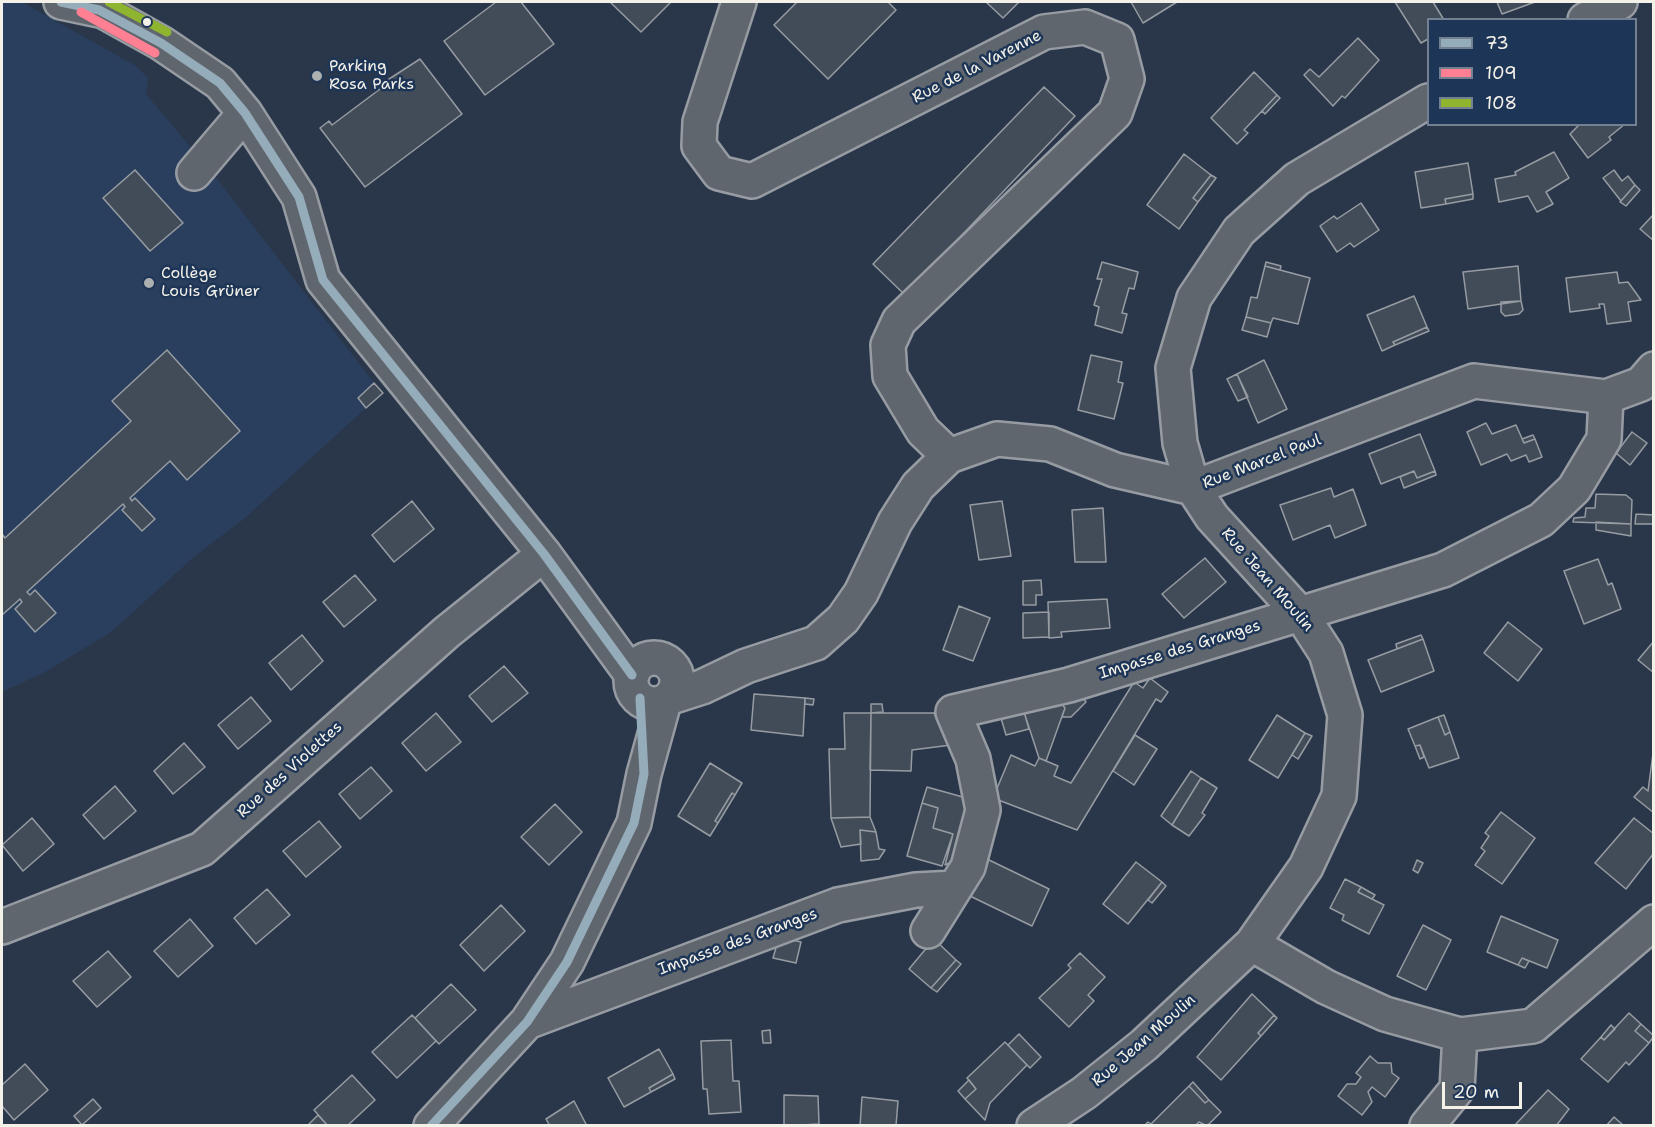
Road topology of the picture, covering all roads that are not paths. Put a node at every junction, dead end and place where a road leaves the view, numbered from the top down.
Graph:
1 (61, 2) edge
2 (739, 2) edge
3 (1620, 2) edge
4 (93, 6) edge
5 (1589, 18) edge
6 (1427, 102) edge
7 (245, 113) junction
8 (194, 173) dead end
9 (1653, 369) edge
10 (1606, 397) junction
11 (949, 456) junction
12 (1193, 488) junction
13 (544, 554) junction
14 (1299, 613) junction
15 (653, 682) junction
16 (955, 888) junction
17 (1653, 922) edge
18 (2, 927) edge
19 (928, 931) dead end
20 (1252, 944) junction
21 (527, 1022) junction
22 (1460, 1035) junction
23 (431, 1125) edge
24 (1034, 1125) edge
25 (1427, 1125) edge

1 - 4 street, Rue Marcel Paul
2 - 11 street, Rue de la Varenne
3 - 5 street
4 - 7 street, Rue Marcel Paul
6 - 12 street, Rue Jean Moulin
7 - 8 street
7 - 13 street, Rue Marcel Paul
9 - 10 street, Rue Marcel Paul
10 - 12 street, Rue Marcel Paul
10 - 14 street, Impasse des Granges
11 - 12 street, Rue Marcel Paul
11 - 15 street, Rue Marcel Paul
12 - 14 street, Rue Jean Moulin
13 - 15 street, Rue Marcel Paul
13 - 18 street, Rue des Violettes
14 - 16 street, Impasse des Granges
14 - 20 street, Rue Jean Moulin
15 - 21 street
16 - 19 street, Impasse des Granges
16 - 21 street, Impasse des Granges
17 - 22 street
20 - 22 street
20 - 24 street, Rue Jean Moulin
21 - 23 street
22 - 25 street

